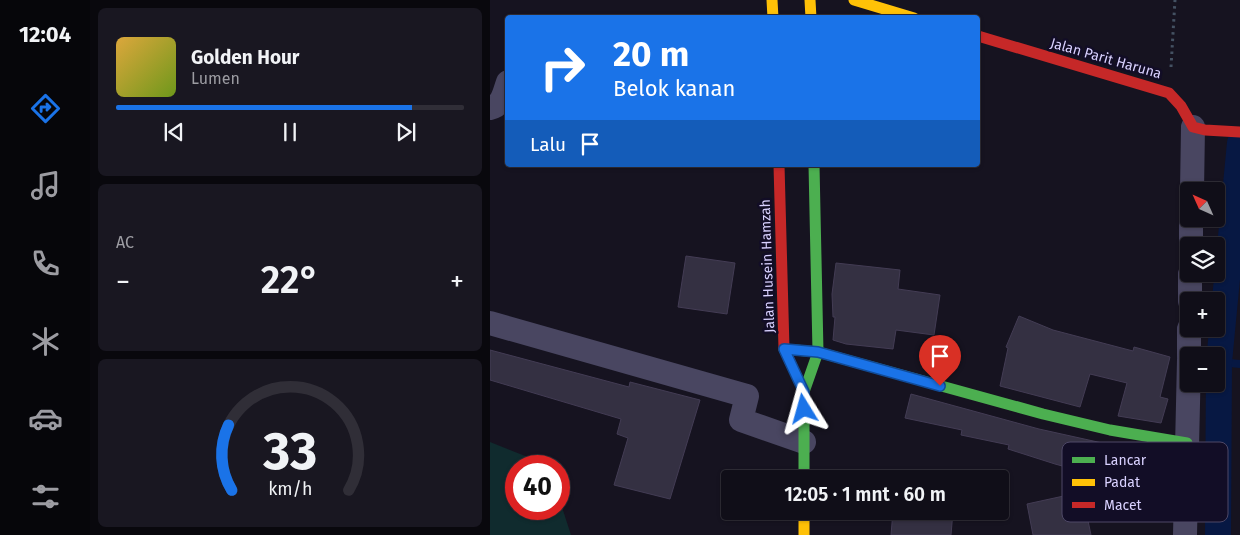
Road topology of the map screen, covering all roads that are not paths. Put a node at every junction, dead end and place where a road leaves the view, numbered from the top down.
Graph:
1 (772, 0) edge
2 (810, 0) edge
3 (854, 0) edge
4 (773, 15) edge
5 (811, 15) edge
6 (904, 15) edge
7 (980, 37) edge
8 (505, 92) edge
9 (490, 108) edge
10 (1199, 129) junction
11 (1240, 132) edge
12 (779, 167) edge
13 (814, 167) edge
14 (1193, 182) edge
15 (490, 323) edge
16 (784, 349) junction
17 (818, 352) junction
18 (804, 392) junction
19 (1188, 392) edge
20 (804, 442) junction
21 (1181, 442) edge
22 (1187, 442) edge
23 (804, 470) edge
24 (804, 520) edge
25 (1185, 522) edge
26 (804, 535) edge
27 (1185, 535) edge

1 - 4 street
2 - 5 street
3 - 6 street
7 - 10 street, Jalan Parit Haruna
8 - 9 street
10 - 11 street
10 - 14 street
12 - 16 street, Jalan Husein Hamzah
13 - 17 street, Jalan Husein Hamzah
15 - 20 street
16 - 17 street
16 - 18 street, Jalan Husein Hamzah
17 - 18 street, Jalan Husein Hamzah
17 - 21 street
18 - 20 street, Jalan Husein Hamzah
19 - 22 street
20 - 23 street, Jalan Husein Hamzah
24 - 26 street
25 - 27 street

